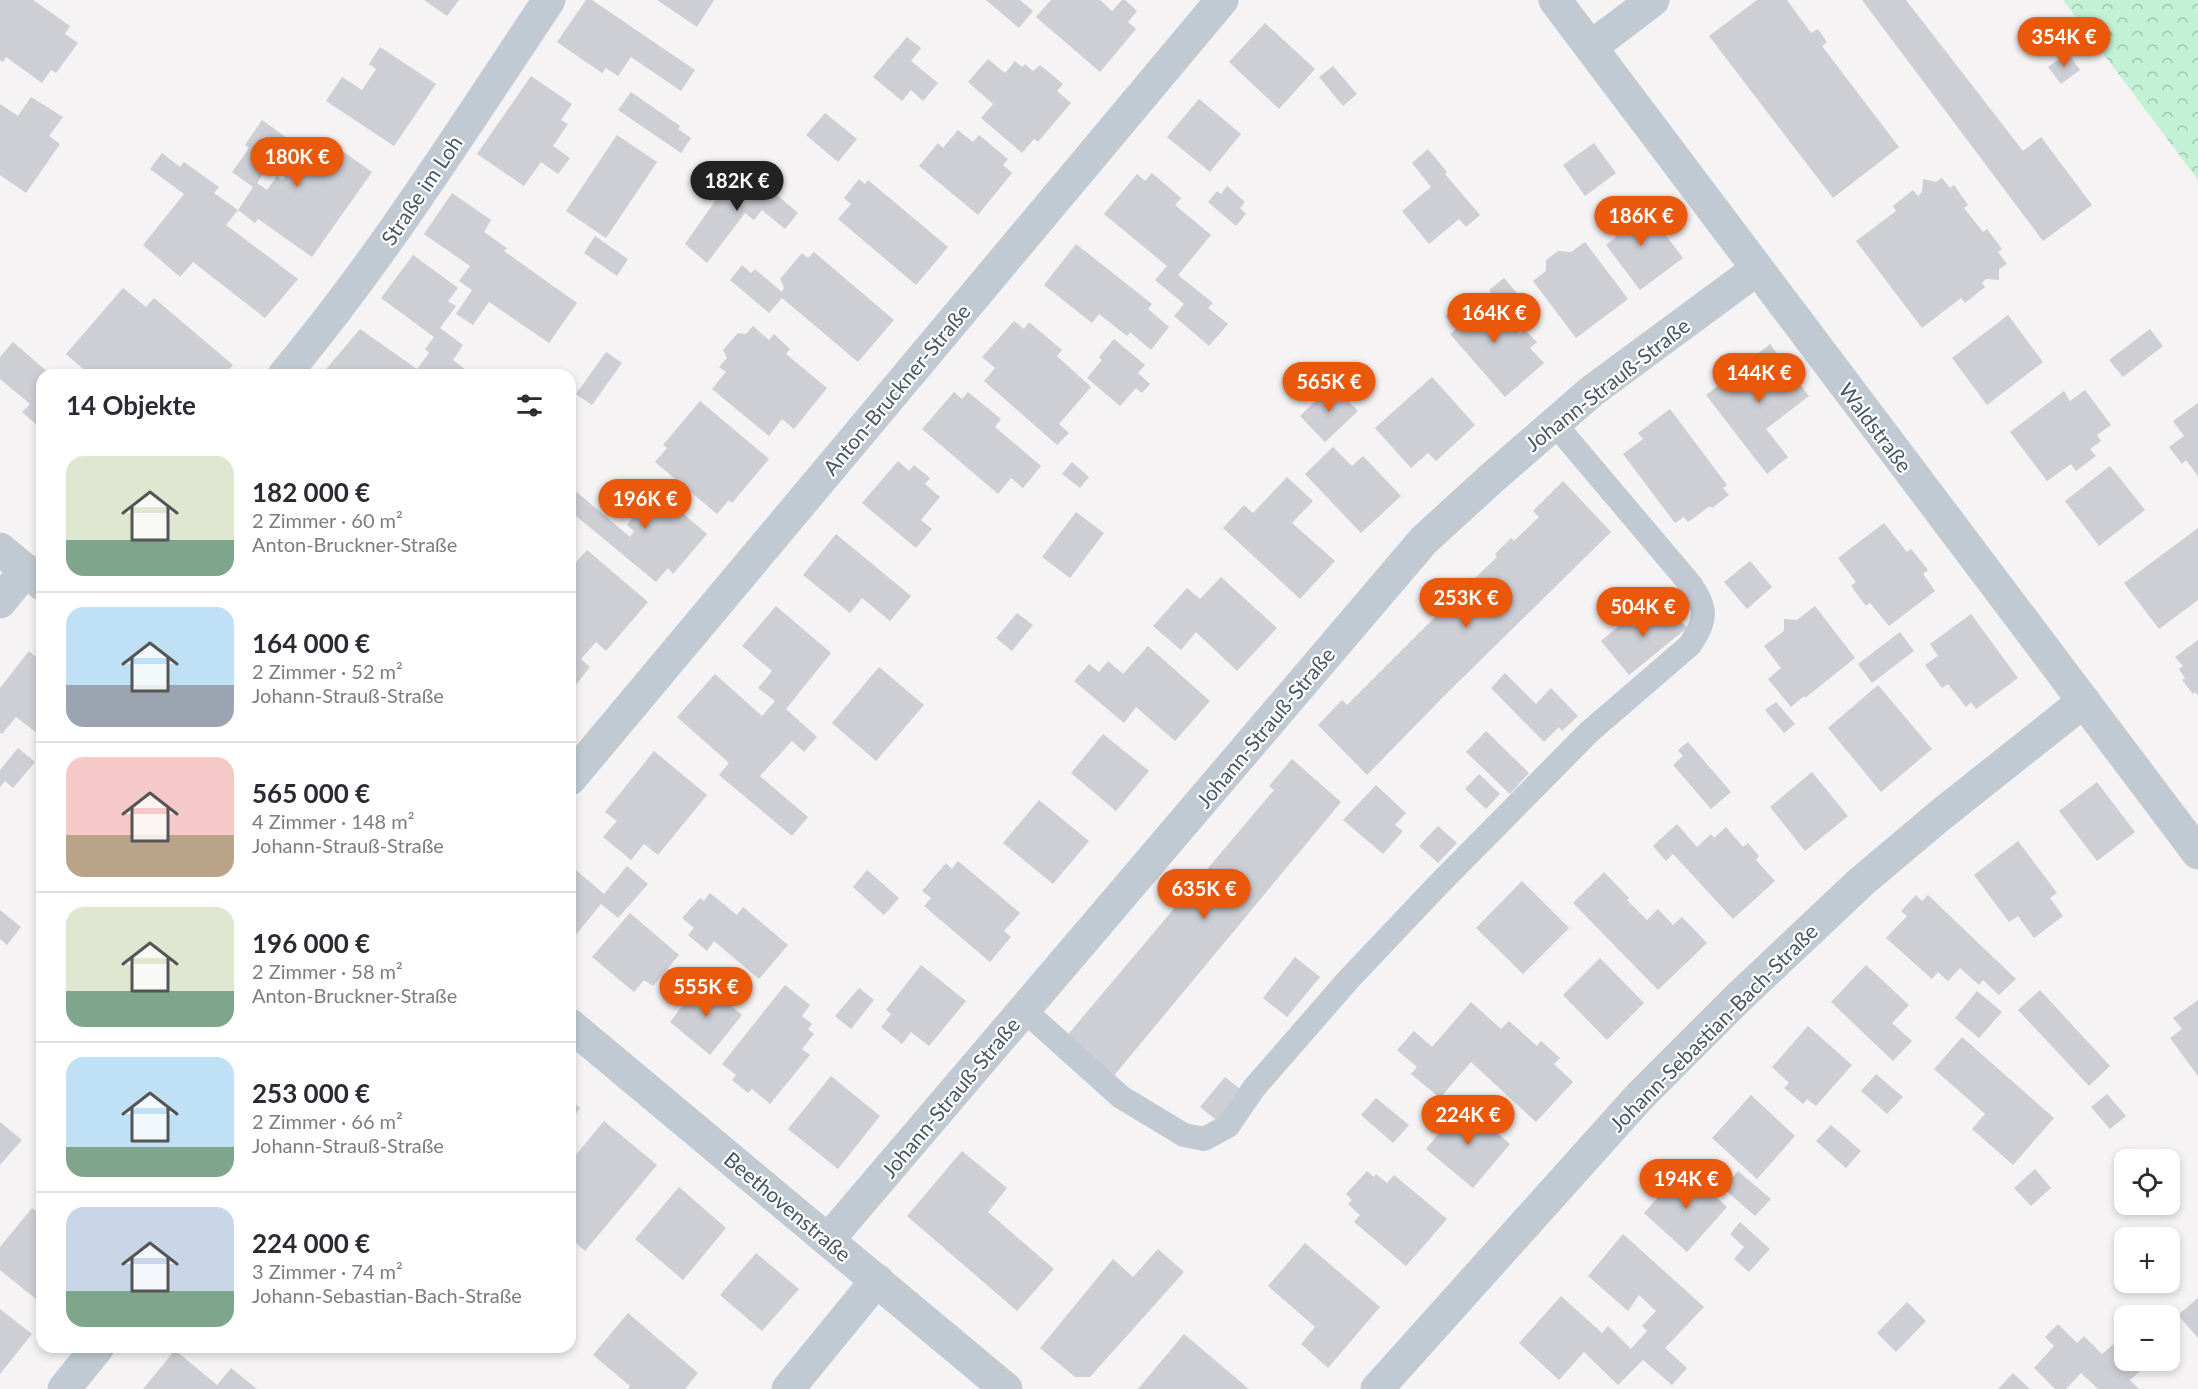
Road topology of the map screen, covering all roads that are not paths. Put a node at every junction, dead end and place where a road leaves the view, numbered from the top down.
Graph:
1 (549, 0) edge
2 (1222, 0) edge
3 (1555, 0) edge
4 (1653, 0) edge
5 (1591, 47) junction
6 (1756, 270) junction
7 (289, 369) edge
8 (1554, 423) junction
9 (0, 549) edge
10 (34, 577) edge
11 (0, 602) edge
12 (2084, 701) junction
13 (576, 772) edge
14 (2198, 853) edge
15 (1024, 1010) junction
16 (576, 1030) edge
17 (828, 1240) junction
18 (877, 1280) junction
19 (93, 1353) edge
20 (64, 1389) edge
21 (788, 1389) edge
22 (1006, 1389) edge
23 (1377, 1389) edge

1 - 7 street, Straße im Loh
2 - 13 street, Anton-Bruckner-Straße
3 - 5 street, Waldstraße
4 - 5 street
5 - 6 street, Waldstraße
6 - 8 street, Johann-Strauß-Straße
6 - 12 street, Waldstraße
8 - 15 street, Johann-Strauß-Straße
8 - 15 lane
9 - 10 street
10 - 11 street
12 - 14 street, Waldstraße
12 - 23 street, Johann-Sebastian-Bach-Straße
15 - 17 street, Johann-Strauß-Straße
16 - 17 street, Beethovenstraße
17 - 18 street, Beethovenstraße
18 - 21 street
18 - 22 street, Beethovenstraße
19 - 20 street

